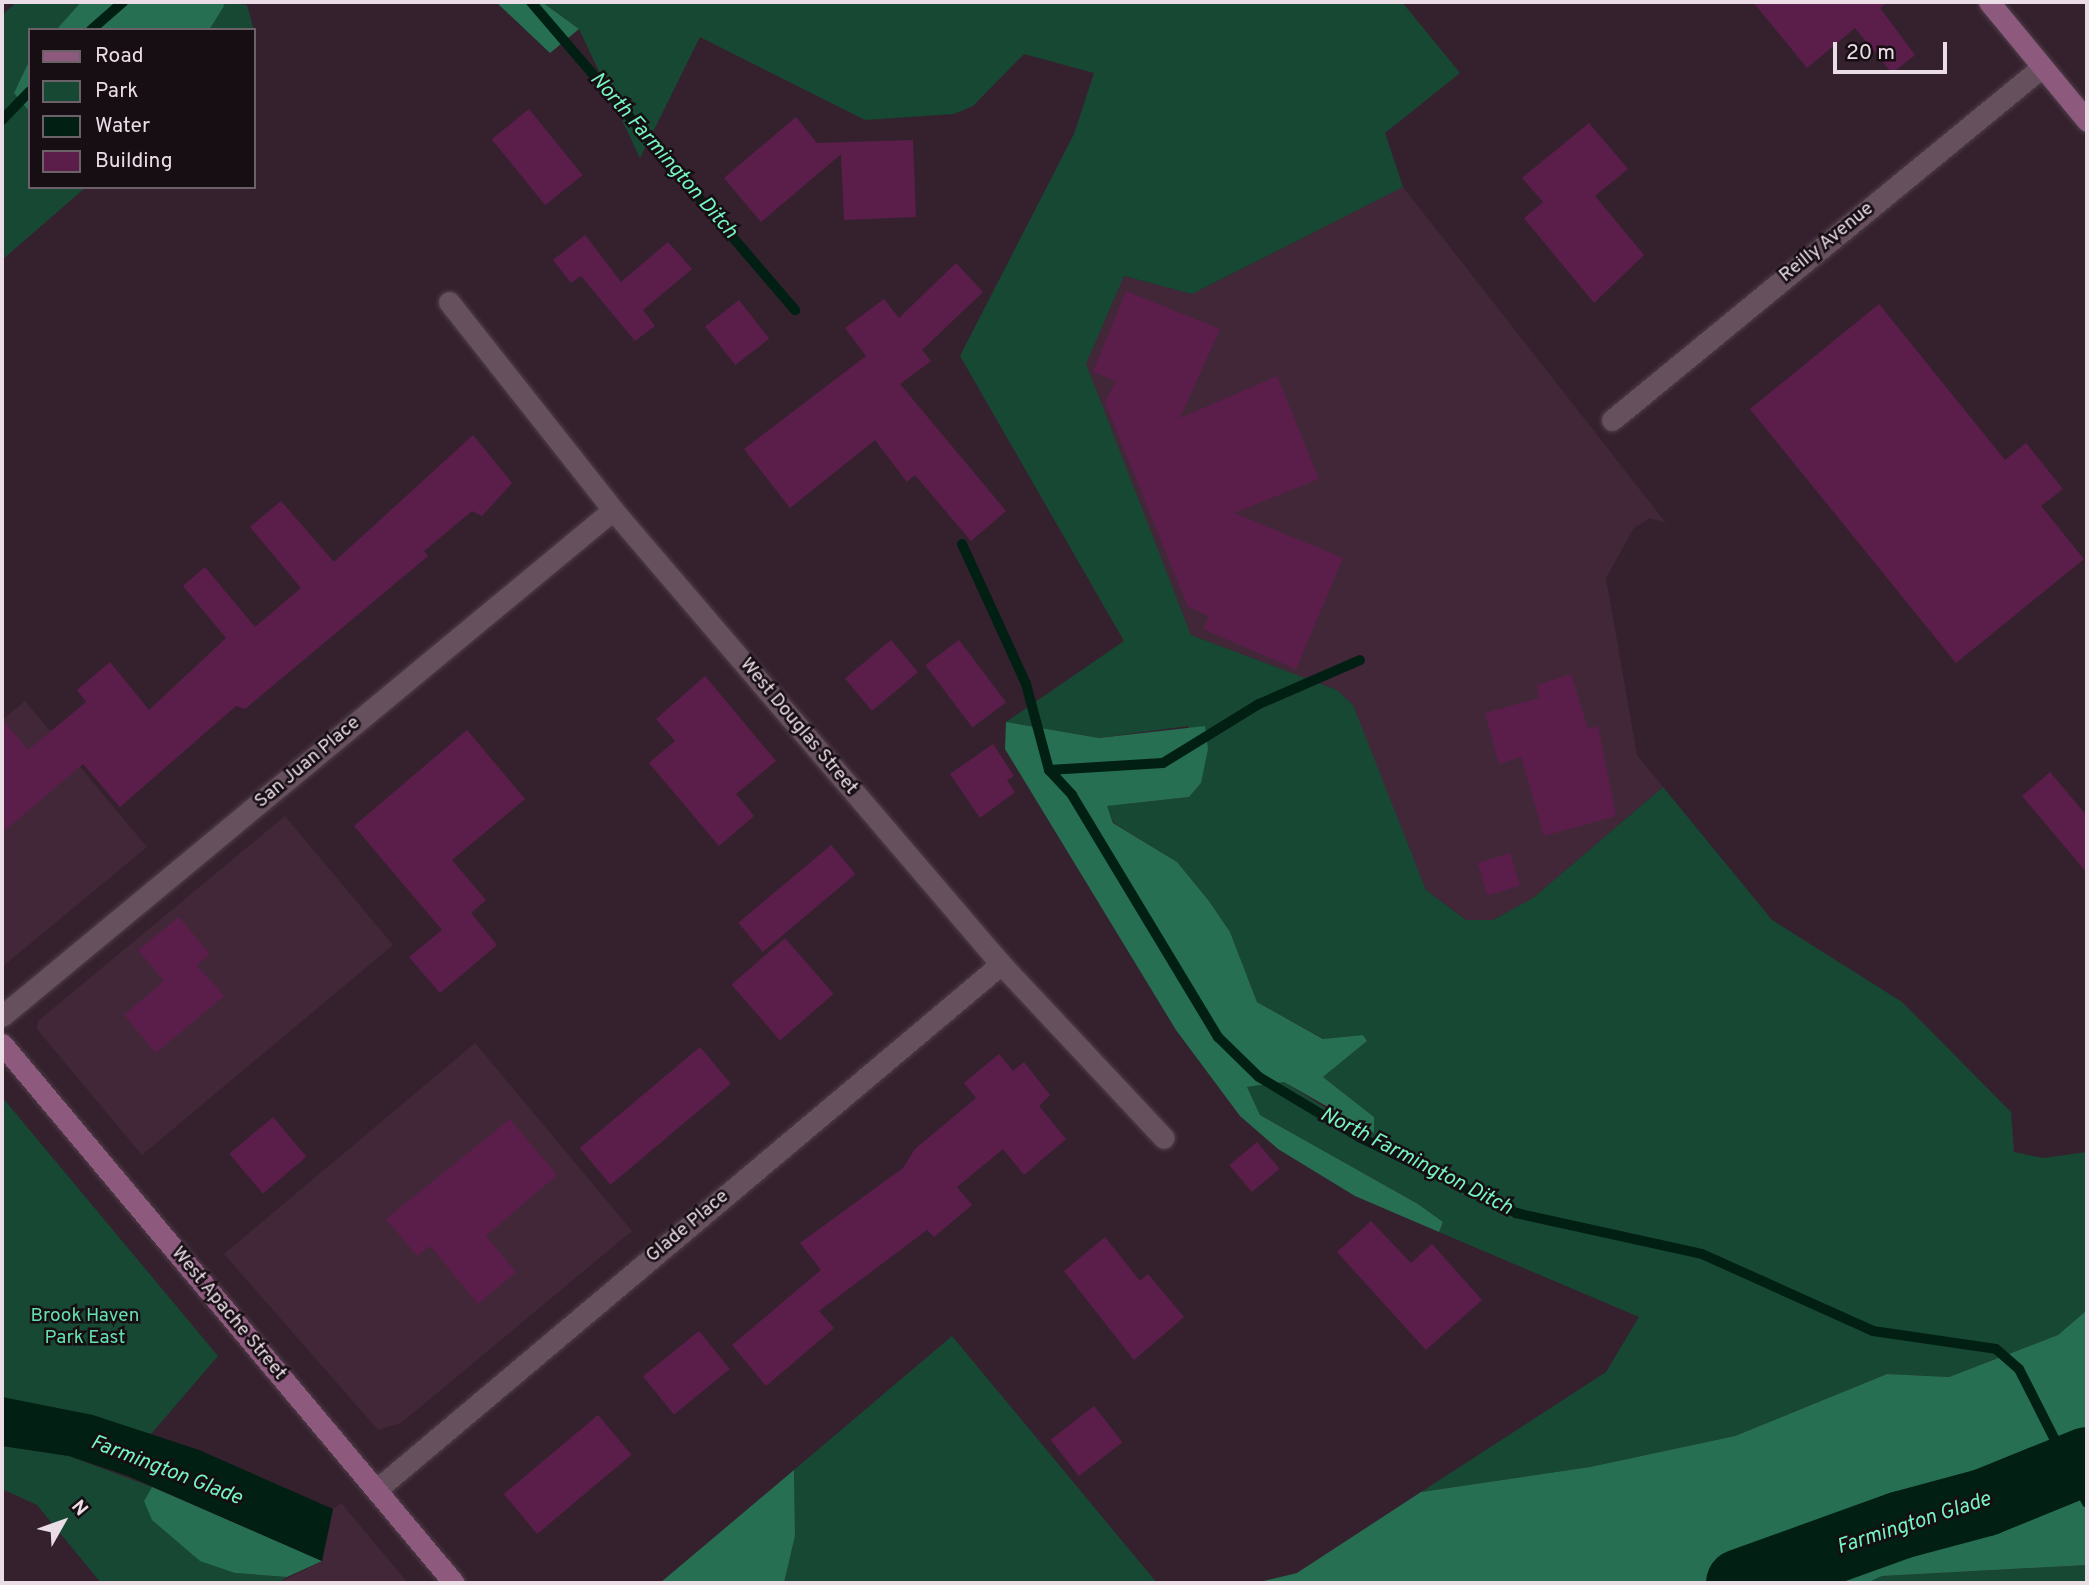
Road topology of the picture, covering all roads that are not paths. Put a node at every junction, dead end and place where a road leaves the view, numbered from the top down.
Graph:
1 (1989, 2) edge
2 (2042, 66) junction
3 (2087, 121) edge
4 (449, 302) dead end
5 (1612, 420) dead end
6 (613, 510) junction
7 (1001, 964) junction
8 (2, 1016) edge
9 (2, 1044) edge
10 (1164, 1138) dead end
11 (376, 1490) junction
12 (454, 1583) edge

1 - 2 main road
2 - 3 main road
2 - 5 street, Reilly Avenue
4 - 6 street, West Douglas Street
6 - 7 street, West Douglas Street
6 - 8 street, San Juan Place
7 - 10 street, West Douglas Street
7 - 11 street, Glade Place
9 - 11 main road, West Apache Street
11 - 12 main road, West Apache Street

